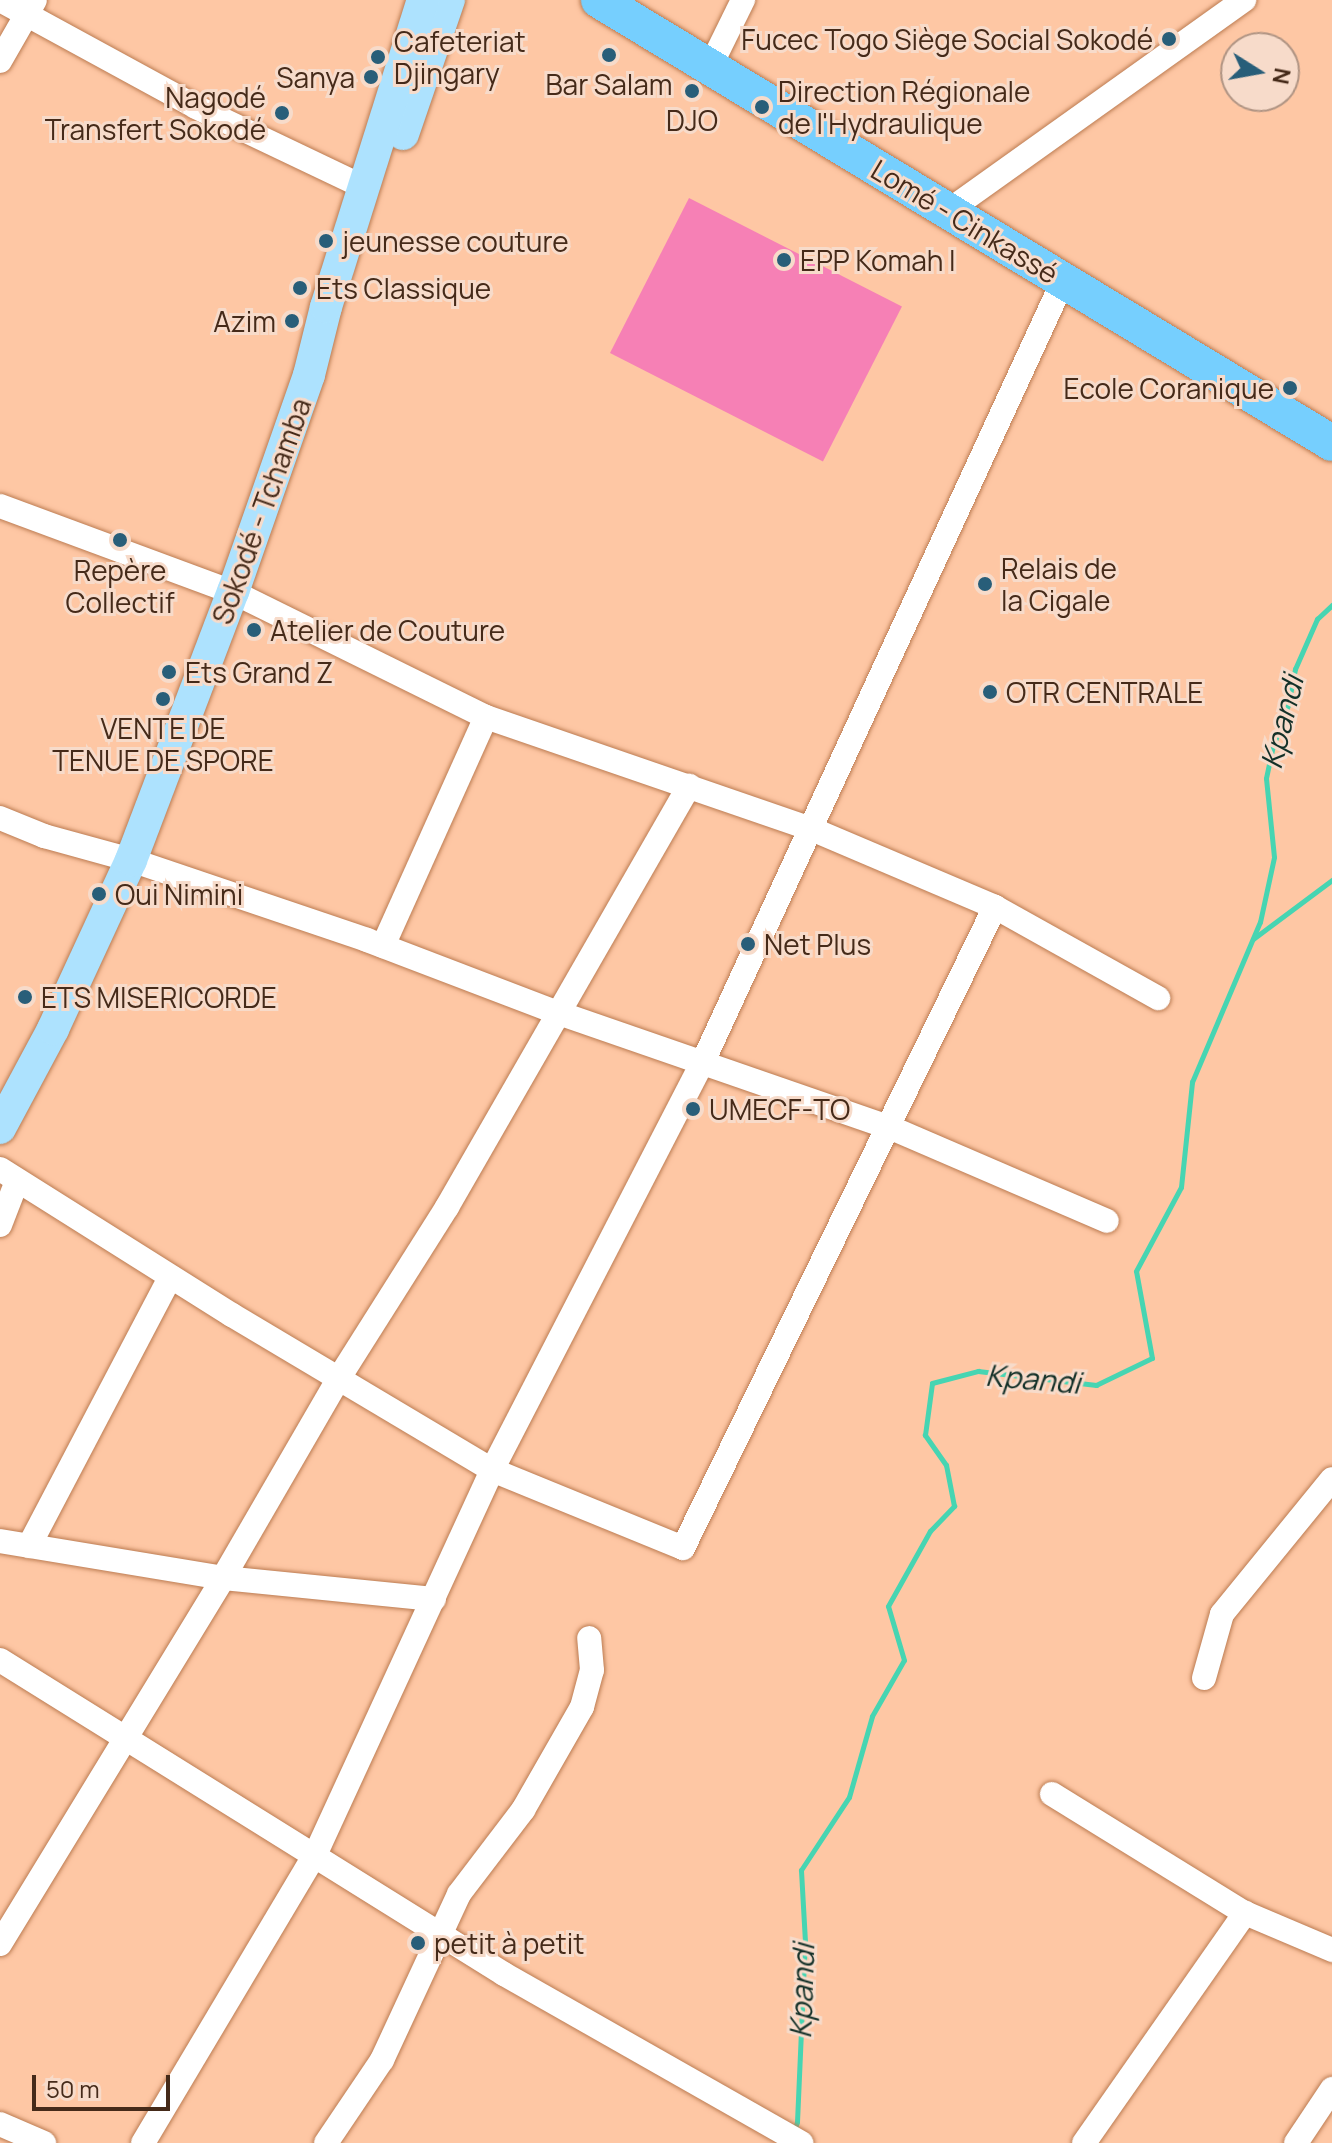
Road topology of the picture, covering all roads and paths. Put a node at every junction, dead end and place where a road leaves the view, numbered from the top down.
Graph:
1 (0, 0) edge
2 (423, 0) edge
3 (449, 0) edge
4 (599, 0) edge
5 (743, 0) edge
6 (1244, 0) edge
7 (31, 8) edge
8 (0, 61) edge
9 (710, 67) junction
10 (364, 187) junction
11 (948, 211) junction
12 (1063, 281) junction
13 (309, 375) junction
14 (1332, 443) edge
15 (0, 506) edge
16 (233, 592) junction
17 (486, 717) junction
18 (689, 786) junction
19 (0, 818) edge
20 (809, 828) junction
21 (131, 860) junction
22 (995, 907) junction
23 (383, 946) junction
24 (1158, 998) dead end
25 (556, 1012) junction
26 (702, 1064) junction
27 (889, 1127) junction
28 (0, 1128) edge
29 (9, 1175) edge
30 (1107, 1221) dead end
31 (0, 1225) edge
32 (170, 1277) junction
33 (339, 1378) junction
34 (492, 1470) junction
35 (1332, 1479) edge
36 (0, 1541) edge
37 (29, 1546) junction
38 (223, 1578) junction
39 (434, 1599) junction
40 (589, 1638) dead end
41 (0, 1660) edge
42 (1204, 1678) dead end
43 (127, 1736) junction
44 (1052, 1794) dead end
45 (315, 1855) junction
46 (1245, 1913) junction
47 (442, 1935) junction
48 (0, 1944) edge
49 (1332, 1950) edge
50 (1332, 2089) edge
51 (0, 2124) edge
52 (44, 2143) edge
53 (143, 2143) edge
54 (326, 2143) edge
55 (801, 2143) edge
56 (1084, 2143) edge
57 (1296, 2143) edge

1 - 7 street
2 - 10 main road, Sokodé - Tchamba
3 - 13 main road, Sokodé - Tchamba
4 - 9 highway, Lomé - Cinkassé
5 - 9 street
6 - 11 street
7 - 8 street
7 - 10 street
9 - 11 highway, Lomé - Cinkassé
10 - 13 main road, Sokodé - Tchamba
11 - 12 highway, Lomé - Cinkassé
12 - 14 highway, Lomé - Cinkassé
12 - 20 street
13 - 16 main road, Sokodé - Tchamba
15 - 16 street
16 - 17 street
16 - 21 main road, Sokodé - Tchamba
17 - 18 street
17 - 23 street
18 - 20 street
18 - 25 street
19 - 21 street
20 - 22 street
20 - 26 street
21 - 23 street
21 - 28 main road, Sokodé - Tchamba
22 - 24 street
22 - 27 street
23 - 25 street
25 - 26 street
25 - 33 street
26 - 27 street
26 - 34 street
27 - 30 street
27 - 34 street
29 - 31 street
29 - 32 street
32 - 33 street
32 - 37 street
33 - 34 street
33 - 38 street
34 - 39 street
35 - 42 street
36 - 37 street
37 - 38 street
38 - 39 street
38 - 43 street
39 - 45 street
40 - 47 street
41 - 43 street
43 - 45 street
43 - 48 street
44 - 46 street
45 - 47 street
45 - 53 street
46 - 49 street
46 - 56 street
47 - 54 street
47 - 55 street
50 - 57 street
51 - 52 street

